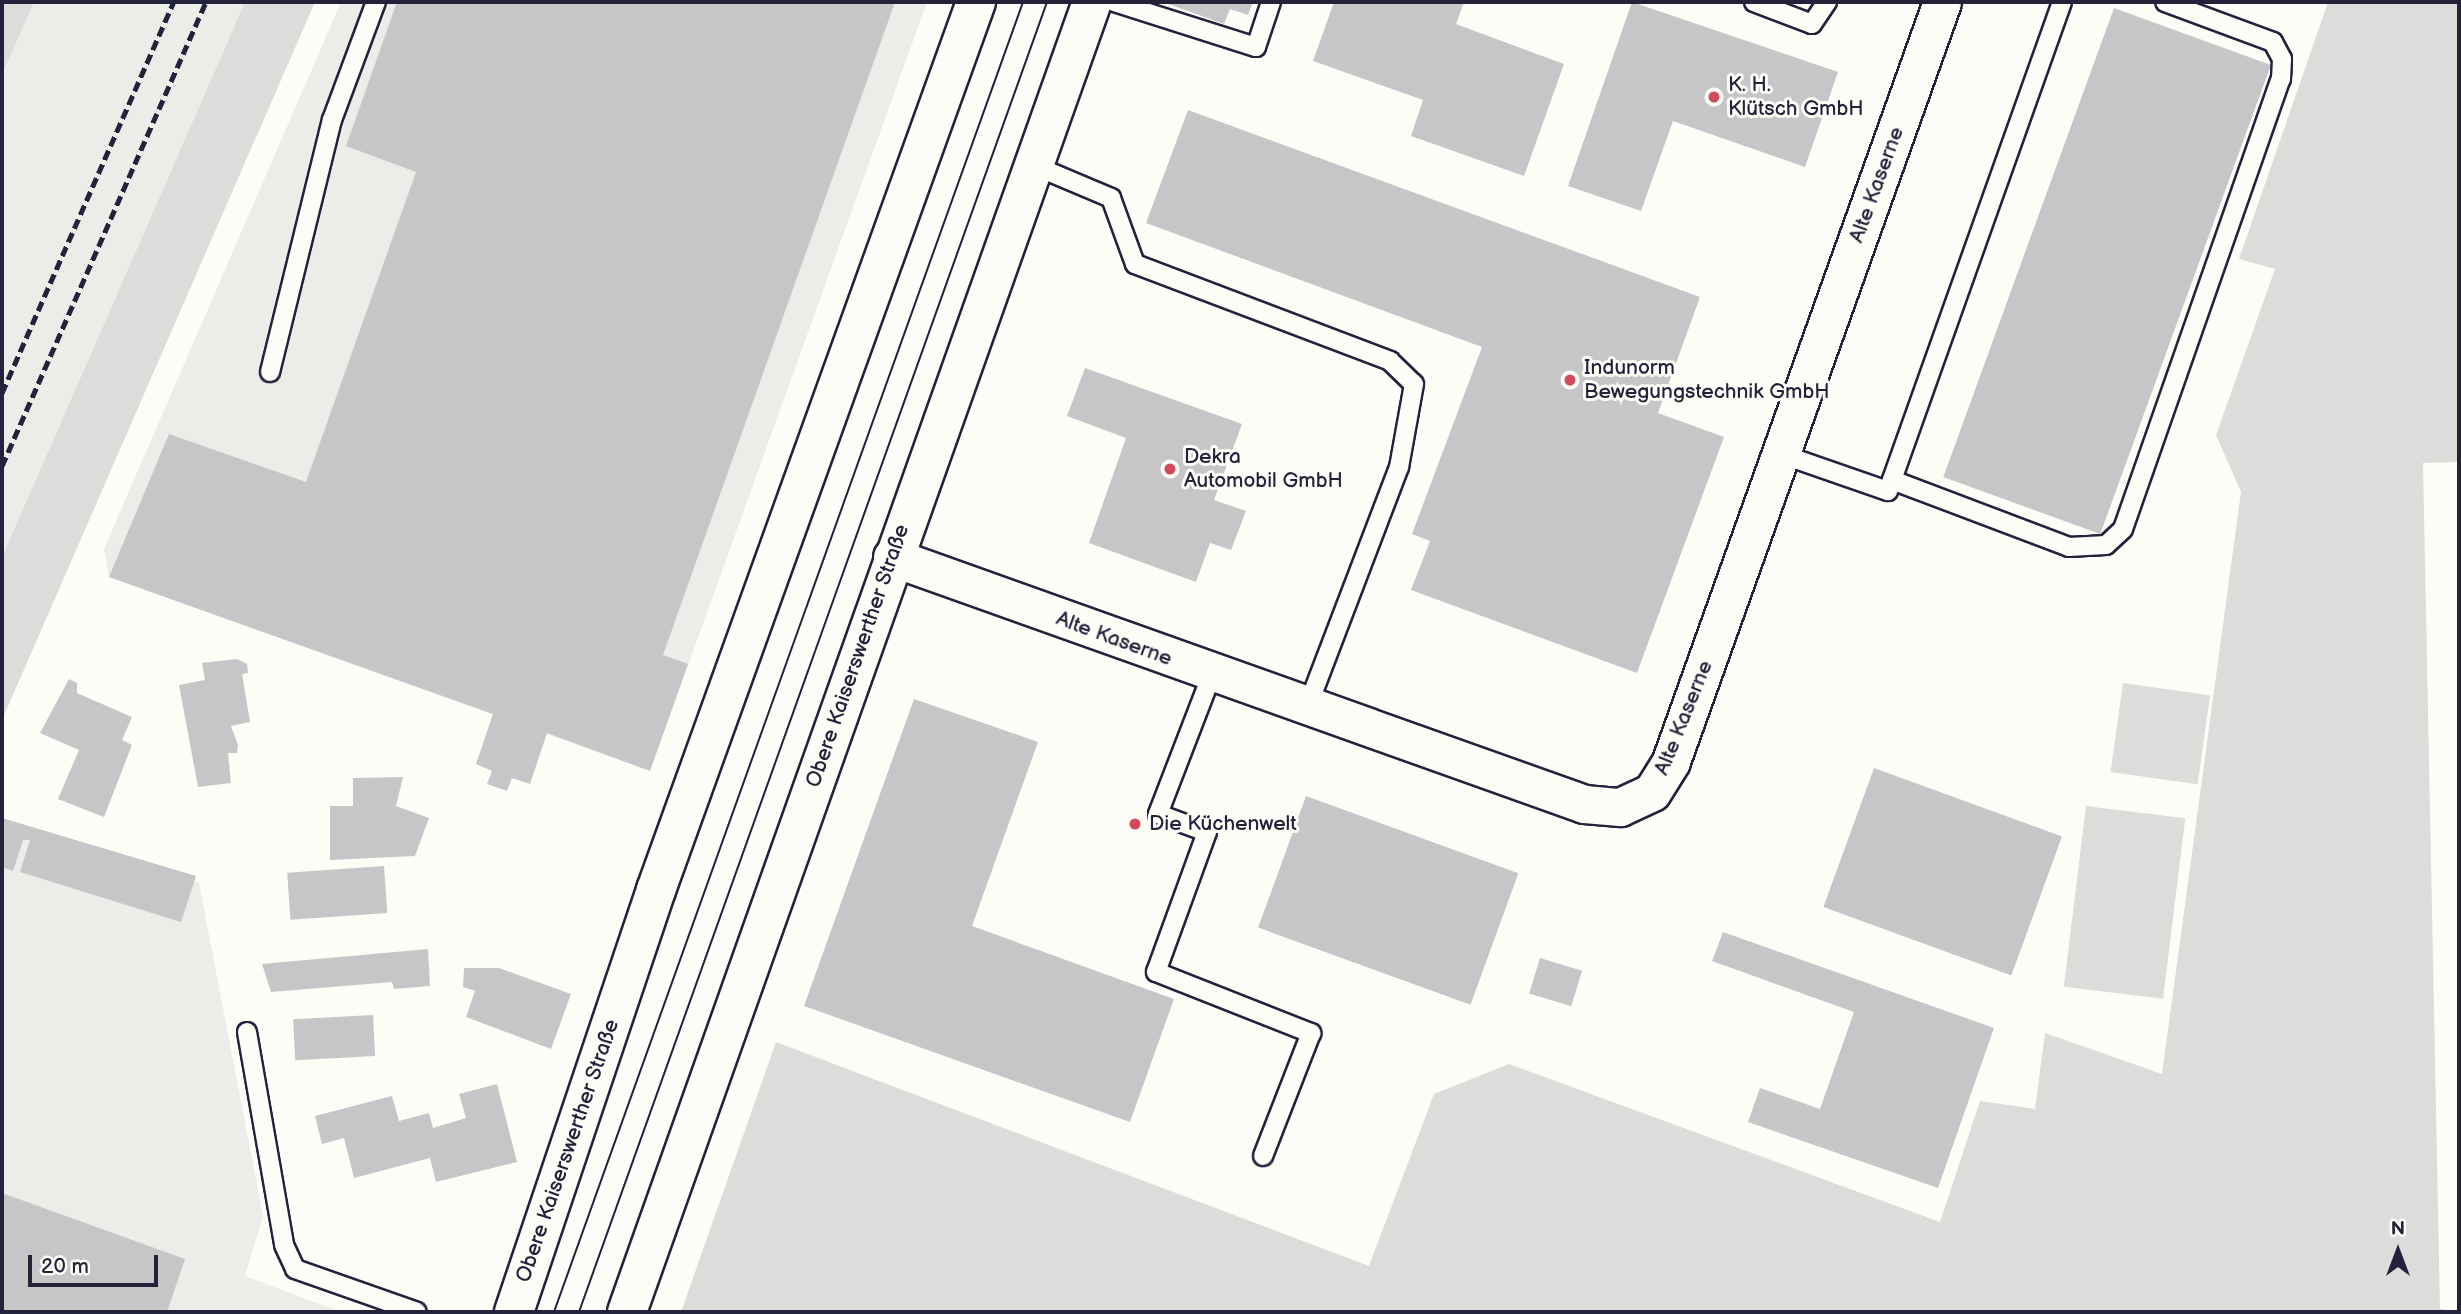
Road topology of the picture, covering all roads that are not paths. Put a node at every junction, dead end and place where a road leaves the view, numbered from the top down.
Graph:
1 (376, 2) edge
2 (976, 2) edge
3 (1092, 2) edge
4 (1114, 2) edge
5 (1271, 2) edge
6 (1754, 2) edge
7 (1827, 2) edge
8 (1942, 2) edge
9 (2062, 2) edge
10 (2165, 2) edge
11 (1033, 165) junction
12 (270, 372) dead end
13 (1781, 454) junction
14 (1892, 480) junction
15 (892, 558) junction
16 (1212, 674) junction
17 (1307, 708) junction
18 (247, 1032) dead end
19 (1263, 1156) dead end
20 (417, 1312) edge
21 (514, 1312) edge
22 (627, 1312) edge

1 - 12 lane
2 - 21 street, Obere Kaiserswerther Straße
3 - 11 street, Obere Kaiserswerther Straße
4 - 5 lane
6 - 7 lane
8 - 13 street, Alte Kaserne
9 - 14 lane
10 - 14 lane
11 - 15 street, Obere Kaiserswerther Straße
11 - 17 lane
13 - 14 lane
13 - 17 street, Alte Kaserne
15 - 16 street, Alte Kaserne
15 - 22 street, Obere Kaiserswerther Straße
16 - 17 street, Alte Kaserne
16 - 19 lane
18 - 20 lane

